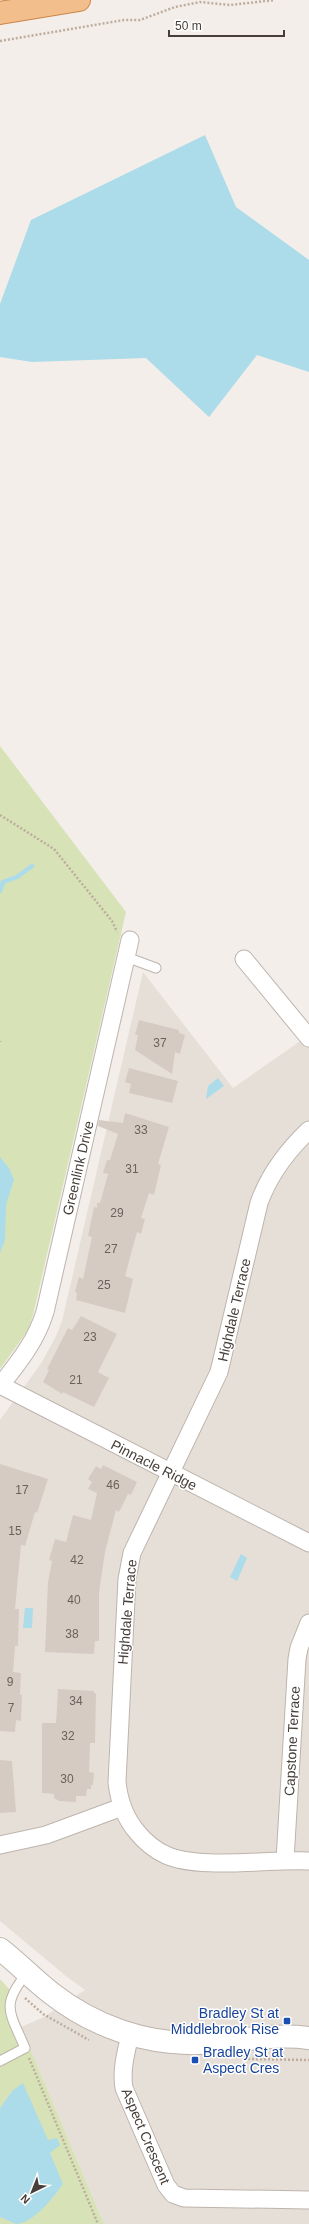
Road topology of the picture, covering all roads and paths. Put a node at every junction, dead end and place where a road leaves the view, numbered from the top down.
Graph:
1 (79, 0) edge
2 (275, 0) edge
3 (0, 12) edge
4 (0, 41) edge
5 (0, 815) edge
6 (123, 939) joint
7 (126, 958) junction
8 (244, 959) dead end
9 (156, 968) dead end
10 (306, 1027) edge
11 (309, 1130) edge
12 (0, 1386) edge
13 (171, 1474) junction
14 (309, 1543) edge
15 (309, 1623) edge
16 (122, 1807) junction
17 (0, 1845) edge
18 (285, 1860) junction
19 (309, 1861) edge
20 (0, 1949) edge
21 (28, 1973) junction
22 (130, 2035) junction
23 (309, 2038) edge
24 (25, 2048) junction
25 (0, 2061) edge
26 (309, 2200) edge
27 (98, 2224) edge

1 - 3 highway
2 - 4 path
5 - 6 path
6 - 7 street, Greenlink Drive
7 - 9 lane
7 - 12 street, Greenlink Drive
8 - 10 street
11 - 13 street, Highdale Terrace
12 - 13 street, Pinnacle Ridge
13 - 14 street, Pinnacle Ridge
13 - 16 street, Highdale Terrace
15 - 18 street, Capstone Terrace
16 - 17 street
16 - 18 street, Highdale Terrace
18 - 19 street, Highdale Terrace
20 - 21 street
21 - 22 street
21 - 24 lane
22 - 23 street
22 - 26 street, Aspect Crescent
24 - 25 lane
24 - 27 path

